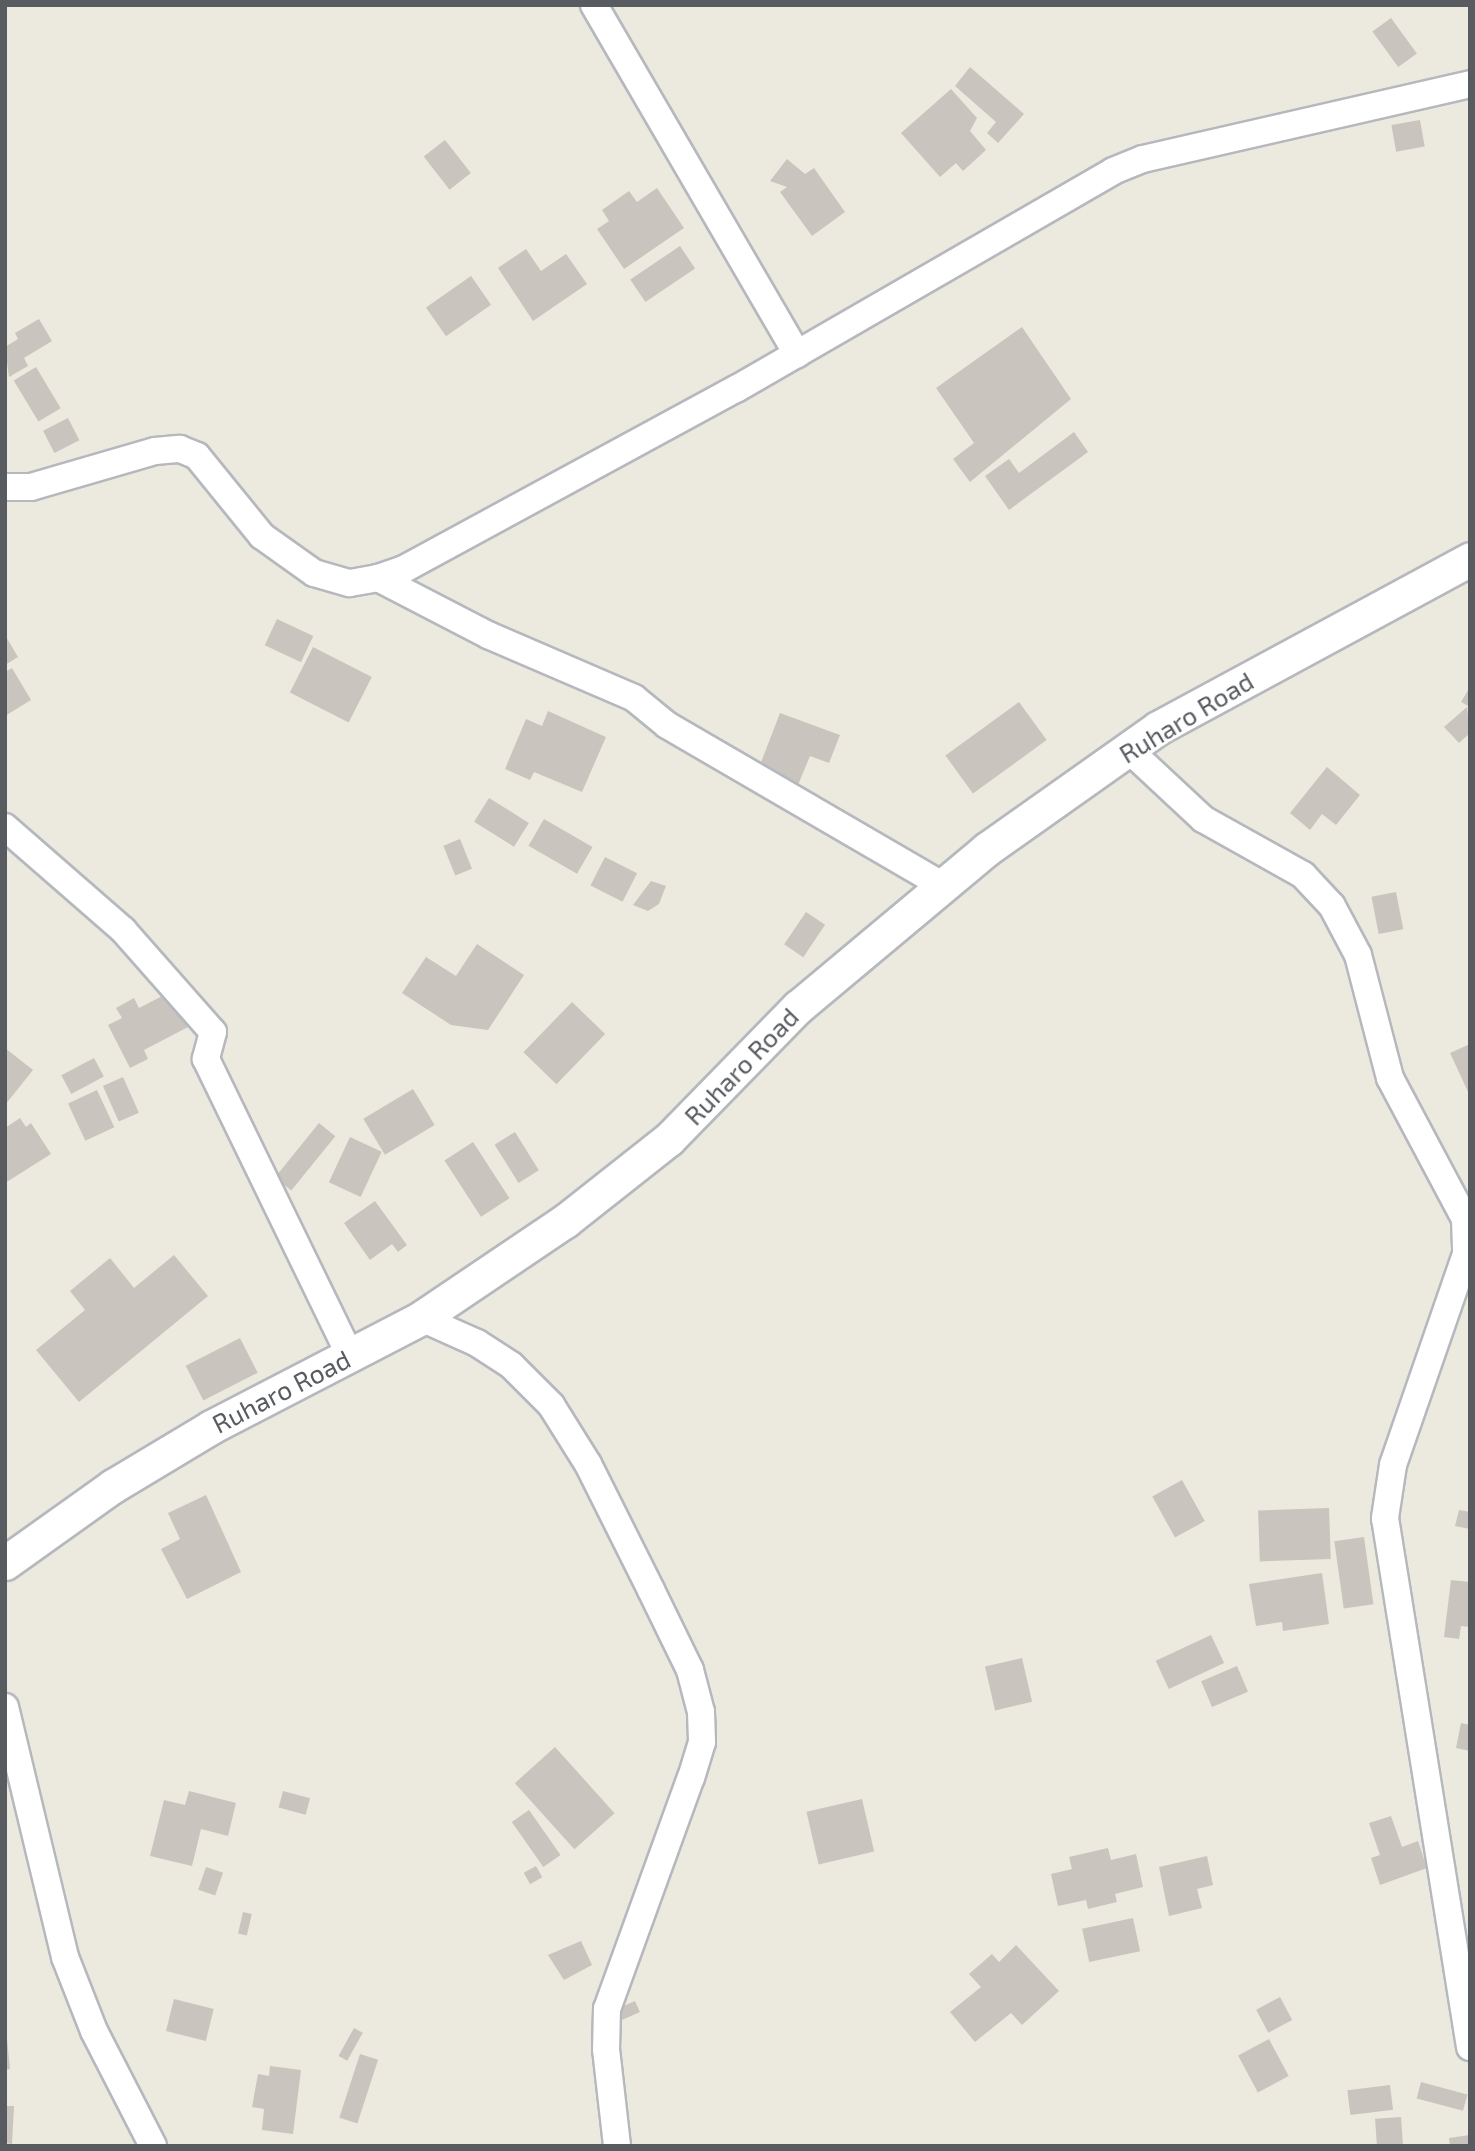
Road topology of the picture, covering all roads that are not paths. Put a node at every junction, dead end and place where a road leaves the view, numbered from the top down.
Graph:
1 (594, 5) edge
2 (1470, 84) edge
3 (797, 354) junction
4 (5, 487) edge
5 (1470, 559) edge
6 (377, 578) junction
7 (1128, 749) junction
8 (5, 827) edge
9 (945, 887) junction
10 (421, 1318) junction
11 (350, 1356) junction
12 (5, 1563) edge
13 (5, 1707) edge
14 (1470, 2047) edge
15 (153, 2146) edge
16 (617, 2146) edge

1 - 3 street
2 - 3 street
3 - 6 street
4 - 6 street
5 - 7 street, Ruharo Road
6 - 9 street
7 - 9 street, Ruharo Road
7 - 14 street
8 - 11 street
9 - 10 street, Ruharo Road
10 - 11 street, Ruharo Road
10 - 16 street
11 - 12 street, Ruharo Road
13 - 15 street

